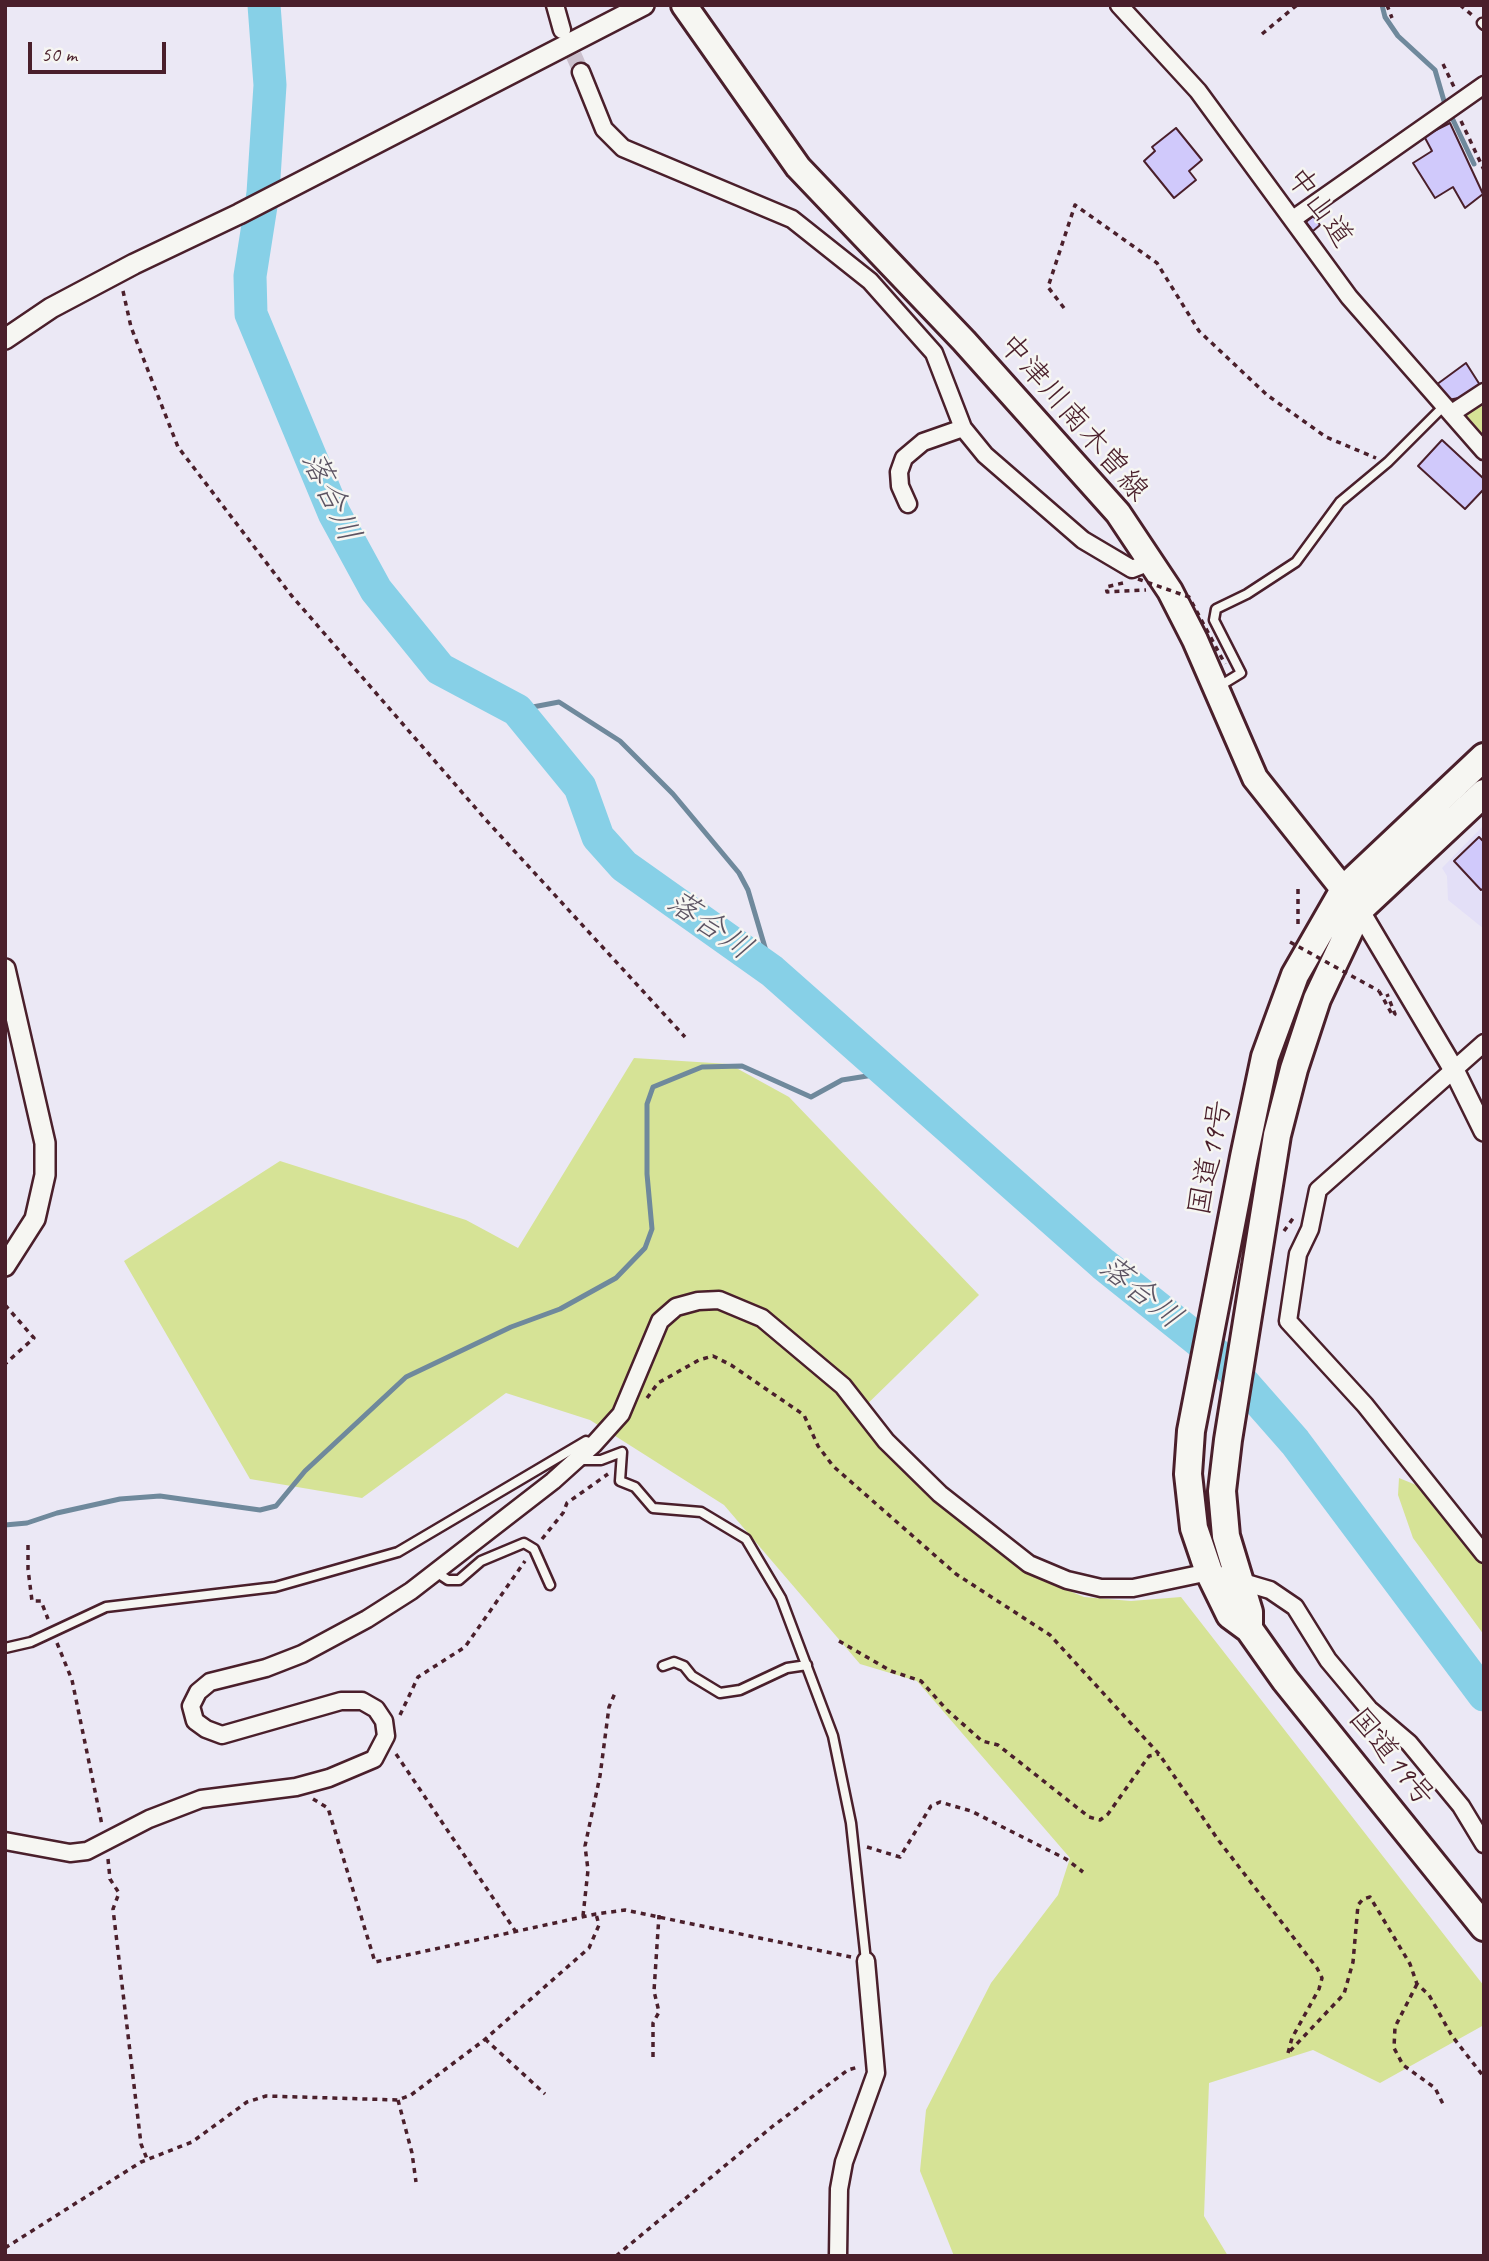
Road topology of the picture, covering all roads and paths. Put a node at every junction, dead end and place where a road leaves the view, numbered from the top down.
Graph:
1 (555, 5) edge
2 (644, 5) edge
3 (684, 5) edge
4 (1119, 5) edge
5 (1297, 5) edge
6 (1387, 5) edge
7 (1392, 19) dead end
8 (562, 30) tunnel mouth
9 (1262, 34) dead end
10 (1443, 64) dead end
11 (581, 72) tunnel mouth
12 (1484, 85) edge
13 (1452, 106) junction
14 (1484, 170) edge
15 (1293, 219) junction
16 (127, 268) junction
17 (1065, 308) dead end
18 (5, 338) edge
19 (1484, 392) edge
20 (1448, 410) junction
21 (963, 428) junction
22 (1484, 451) edge
23 (1388, 463) junction
24 (908, 504) dead end
25 (1144, 571) junction
26 (1155, 590) dead end
27 (1221, 676) junction
28 (1484, 757) edge
29 (1484, 793) edge
30 (1298, 885) dead end
31 (1352, 899) junction
32 (5, 969) edge
33 (1386, 997) dead end
34 (685, 1037) dead end
35 (1484, 1043) edge
36 (1454, 1070) junction
37 (1484, 1131) edge
38 (5, 1266) edge
39 (5, 1306) edge
40 (5, 1364) edge
41 (621, 1414) junction
42 (594, 1444) junction
43 (622, 1452) junction
44 (578, 1460) junction
45 (29, 1545) dead end
46 (534, 1549) junction
47 (1484, 1554) edge
48 (436, 1572) junction
49 (1209, 1572) junction
50 (1241, 1581) junction
51 (550, 1585) dead end
52 (1250, 1629) junction
53 (53, 1632) junction
54 (838, 1641) dead end
55 (5, 1648) edge
56 (663, 1665) dead end
57 (807, 1665) junction
58 (615, 1693) dead end
59 (385, 1735) junction
60 (1159, 1754) junction
61 (296, 1787) junction
62 (5, 1841) edge
63 (103, 1843) junction
64 (1484, 1844) edge
65 (854, 1845) junction
66 (1083, 1872) dead end
67 (596, 1913) junction
68 (659, 1915) junction
69 (583, 1916) junction
70 (1484, 1927) edge
71 (516, 1932) junction
72 (866, 1961) junction
73 (1417, 1984) junction
74 (485, 2039) junction
75 (653, 2056) dead end
76 (873, 2061) junction
77 (1484, 2077) edge
78 (545, 2094) dead end
79 (398, 2100) junction
80 (1444, 2104) dead end
81 (147, 2159) junction
82 (416, 2182) dead end
83 (5, 2248) edge
84 (617, 2256) edge
85 (838, 2256) edge

1 - 8 street
2 - 16 street
3 - 25 main road, 中津川南木曽線
4 - 15 street, 中山道
5 - 9 path
6 - 7 path
10 - 13 path
11 - 21 street
12 - 13 street
13 - 14 path
13 - 15 street
15 - 20 street, 中山道
16 - 18 street
16 - 34 path
17 - 23 path
19 - 20 street
20 - 22 street, 中山道
20 - 23 lane
21 - 24 street
21 - 25 street
23 - 27 lane
25 - 26 path
25 - 27 main road, 中津川南木曽線
25 - 27 path, bridge
27 - 31 main road, 中津川南木曽線
28 - 31 highway, 国道19号
29 - 31 highway, 国道19号
30 - 33 path, bridge
31 - 36 street
31 - 49 highway, 国道19号
31 - 50 highway, 国道19号
32 - 38 street
35 - 36 street
36 - 37 street
36 - 47 street
39 - 40 path
41 - 42 street
41 - 49 street
41 - 60 path
42 - 44 street
42 - 53 lane
43 - 44 lane
43 - 46 path
43 - 57 lane
44 - 48 street
45 - 53 path
46 - 48 lane
46 - 51 lane
46 - 59 path
48 - 59 street
49 - 50 street
49 - 52 highway, 国道19号
50 - 52 highway, 国道19号
50 - 64 street
52 - 70 highway, 国道19号
53 - 55 lane
53 - 63 path
54 - 60 path
56 - 57 lane
57 - 65 lane
58 - 69 path
59 - 61 street
59 - 71 path
60 - 73 path
61 - 63 street
61 - 71 path
62 - 63 street
63 - 81 path
65 - 66 path
65 - 72 lane
67 - 68 path
67 - 69 path
67 - 74 path
68 - 72 path
68 - 75 path
69 - 71 path
72 - 76 street
73 - 77 path
73 - 80 path
74 - 78 path
74 - 79 path
76 - 84 path
76 - 85 street
79 - 81 path
79 - 82 path
81 - 83 path

